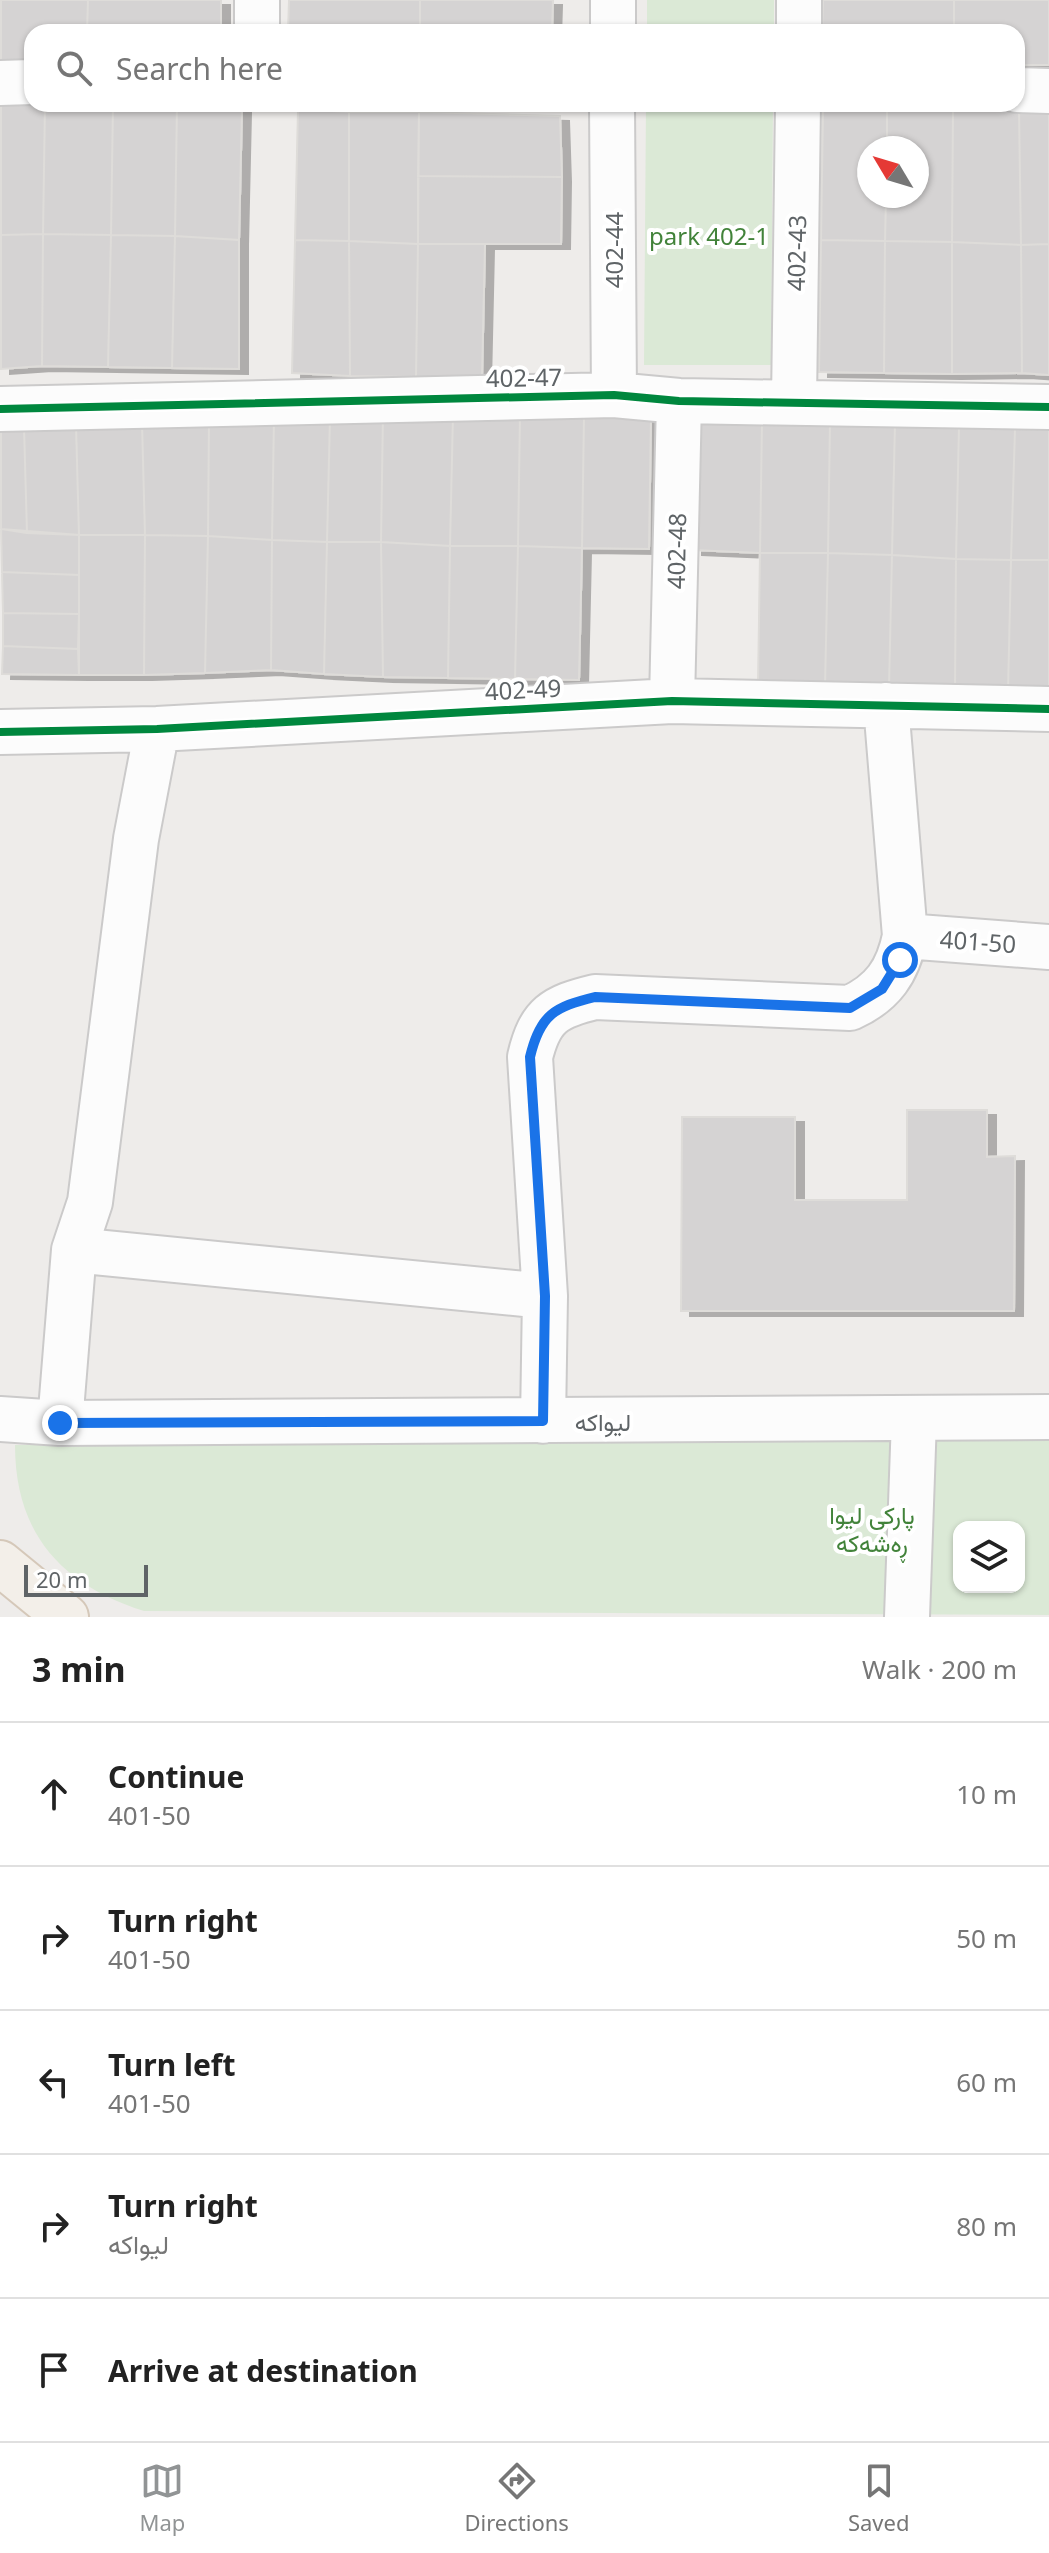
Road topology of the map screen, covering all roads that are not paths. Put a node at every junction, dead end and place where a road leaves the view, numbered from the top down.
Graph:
1 (257, 0) edge
2 (613, 0) edge
3 (799, 0) edge
4 (257, 24) edge
5 (613, 24) edge
6 (799, 24) edge
7 (24, 82) edge
8 (0, 83) edge
9 (1025, 90) edge
10 (1049, 91) edge
11 (612, 112) edge
12 (798, 112) edge
13 (614, 395) junction
14 (679, 401) junction
15 (794, 402) junction
16 (1049, 407) edge
17 (0, 409) edge
18 (672, 701) junction
19 (886, 705) junction
20 (1049, 709) edge
21 (157, 729) junction
22 (0, 732) edge
23 (905, 936) junction
24 (1049, 947) edge
25 (74, 1250) junction
26 (545, 1296) junction
27 (1049, 1417) edge
28 (0, 1419) edge
29 (914, 1419) junction
30 (543, 1421) junction
31 (60, 1423) junction
32 (0, 1563) edge
33 (66, 1617) edge
34 (907, 1617) edge

1 - 4 street
2 - 5 street
3 - 6 street
7 - 8 street
9 - 10 street
11 - 13 street, 402-44
12 - 15 street, 402-43
13 - 14 street, 402-47
13 - 17 street, 402-47
14 - 15 street, 402-47
14 - 18 street, 402-48
15 - 16 street, 402-47
18 - 19 street, 402-49
18 - 21 street, 402-49
19 - 20 street, 402-49
19 - 23 street
21 - 22 street, 402-49
21 - 25 street
23 - 24 street, 401-50
23 - 26 street, 401-50
25 - 26 street
25 - 31 street
26 - 30 street, 401-50
27 - 29 street, لیواکە
28 - 31 street, لیواکە
29 - 30 street, لیواکە
29 - 34 street
30 - 31 street, لیواکە
32 - 33 main road

